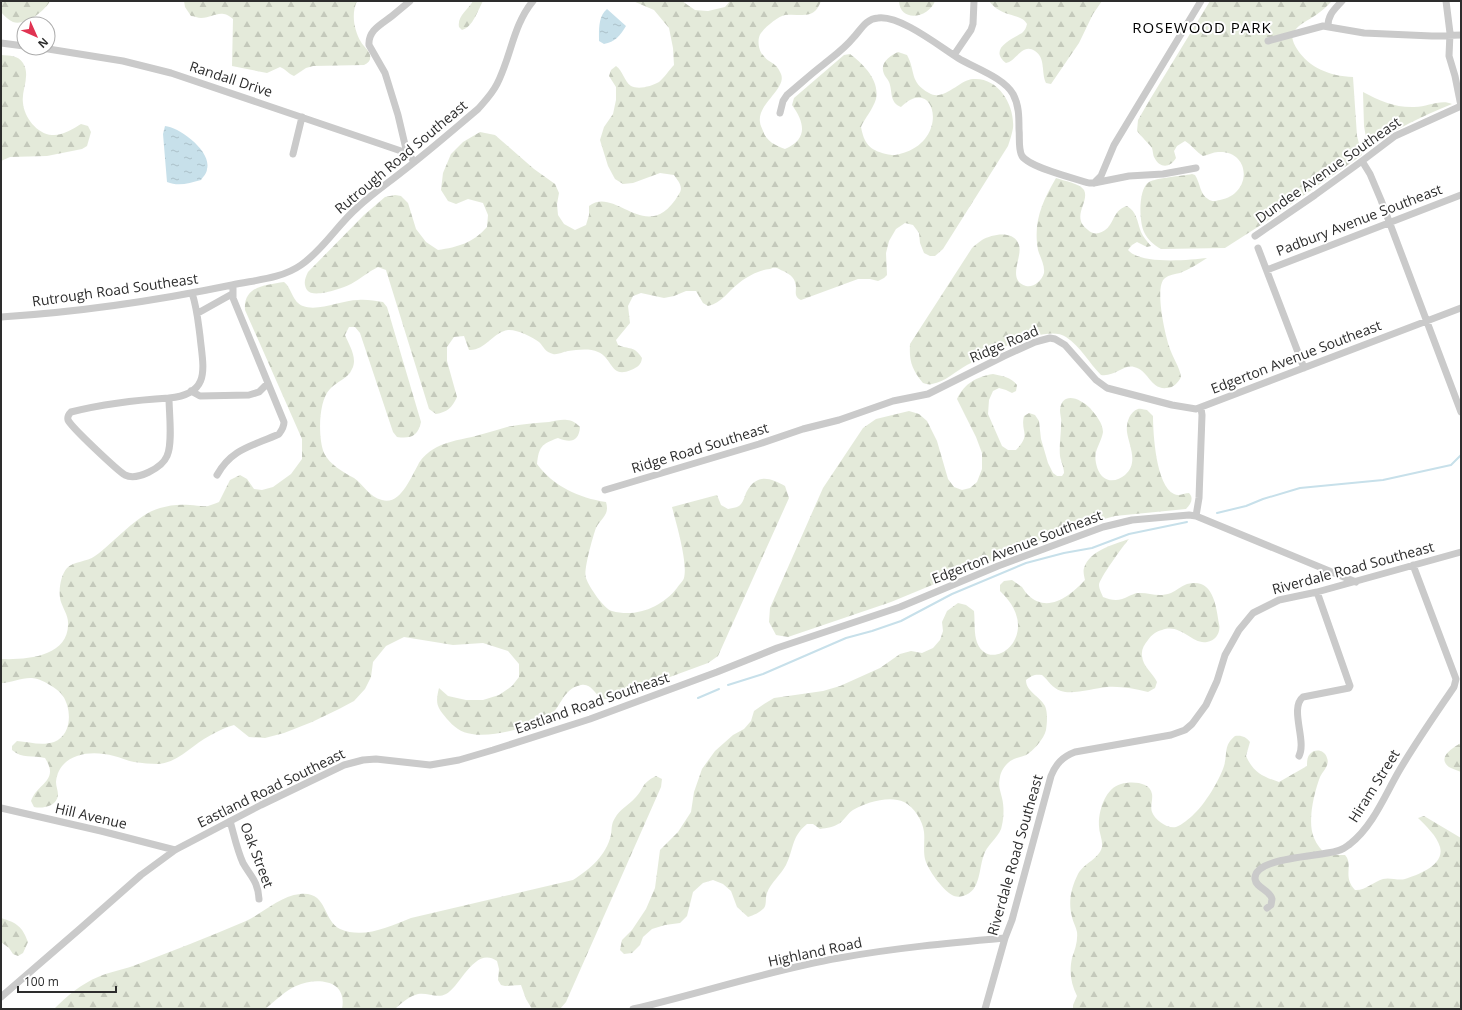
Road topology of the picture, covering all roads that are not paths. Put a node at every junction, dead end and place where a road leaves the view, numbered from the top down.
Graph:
1 (410, 1) edge
2 (533, 1) edge
3 (974, 1) edge
4 (1201, 1) edge
5 (1342, 1) edge
6 (1446, 1) edge
7 (1328, 26) junction
8 (1461, 35) edge
9 (1450, 36) junction
10 (1268, 41) dead end
11 (1, 43) edge
12 (16, 45) edge
13 (56, 50) edge
14 (954, 55) junction
15 (1461, 106) edge
16 (780, 113) dead end
17 (302, 117) junction
18 (407, 152) junction
19 (293, 154) dead end
20 (1362, 161) junction
21 (414, 162) junction
22 (1196, 168) dead end
23 (1094, 183) junction
24 (1461, 195) edge
25 (1389, 223) junction
26 (1255, 236) dead end
27 (1258, 248) dead end
28 (1267, 270) junction
29 (233, 285) junction
30 (192, 294) junction
31 (232, 294) junction
32 (1461, 308) edge
33 (198, 313) junction
34 (1, 317) edge
35 (1426, 321) junction
36 (1304, 368) junction
37 (268, 384) junction
38 (192, 392) junction
39 (169, 398) junction
40 (1201, 408) junction
41 (1461, 412) edge
42 (803, 429) joint
43 (217, 475) dead end
44 (605, 490) dead end
45 (1196, 516) junction
46 (1461, 552) edge
47 (1413, 566) junction
48 (1356, 582) junction
49 (1317, 592) junction
50 (804, 639) joint
51 (1299, 756) dead end
52 (1, 808) edge
53 (230, 821) junction
54 (175, 850) junction
55 (259, 899) dead end
56 (1267, 908) dead end
57 (1005, 938) junction
58 (1, 997) edge
59 (633, 1009) edge
60 (986, 1009) edge

1 - 18 street
2 - 21 street, Rutrough Road Southeast
3 - 14 street
4 - 23 street
5 - 7 street
6 - 9 street
7 - 9 street
7 - 10 street
8 - 9 street
9 - 15 street
11 - 12 street
13 - 17 street, Randall Drive
14 - 16 street
14 - 23 street
15 - 20 street, Dundee Avenue Southeast
17 - 18 street, Randall Drive
17 - 19 street
18 - 21 street
20 - 25 street
20 - 26 street, Dundee Avenue Southeast
21 - 29 street, Rutrough Road Southeast
22 - 23 street
24 - 25 street, Padbury Avenue Southeast
25 - 28 street, Padbury Avenue Southeast
25 - 35 street
27 - 28 street
28 - 36 street
29 - 30 street, Rutrough Road Southeast
29 - 31 street
30 - 33 street
30 - 34 street, Rutrough Road Southeast
31 - 33 street
31 - 37 street
32 - 35 street, Edgerton Avenue Southeast
33 - 38 street
35 - 36 street, Edgerton Avenue Southeast
35 - 41 street
36 - 40 street, Edgerton Avenue Southeast
37 - 38 street
37 - 43 street
38 - 39 street
39 - 39 street
40 - 42 street, Ridge Road
40 - 45 street, Edgerton Avenue Southeast
42 - 44 street, Ridge Road Southeast
45 - 48 street
45 - 50 street, Edgerton Avenue Southeast
46 - 47 street, Riverdale Road Southeast
47 - 48 street, Riverdale Road Southeast
47 - 56 street, Hiram Street
48 - 49 street, Riverdale Road Southeast
49 - 51 street
49 - 57 street, Riverdale Road Southeast
50 - 53 street, Eastland Road Southeast
52 - 54 street, Hill Avenue
53 - 54 street, Eastland Road Southeast
53 - 55 street, Oak Street
54 - 58 street, Eastland Road Southeast
57 - 59 street, Highland Road
57 - 60 street, Riverdale Road Southeast

